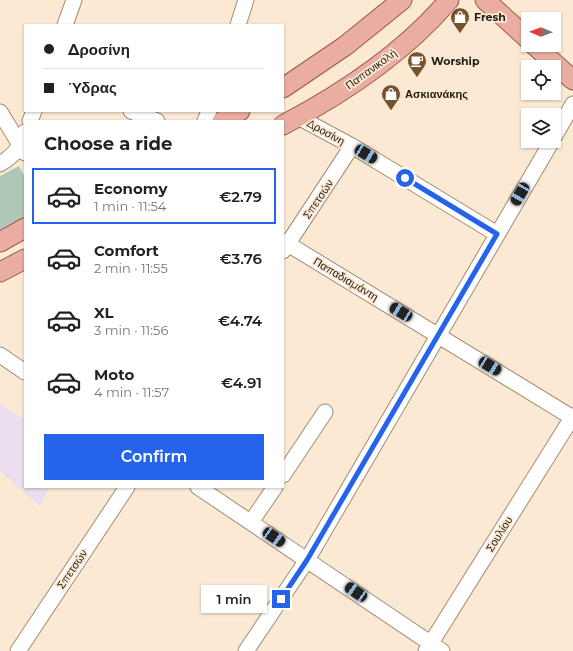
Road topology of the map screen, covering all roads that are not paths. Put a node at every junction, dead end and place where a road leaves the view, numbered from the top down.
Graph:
1 (74, 0) edge
2 (246, 0) edge
3 (402, 0) edge
4 (449, 0) edge
5 (484, 0) edge
6 (66, 24) edge
7 (238, 24) edge
8 (521, 33) edge
9 (542, 52) edge
10 (573, 80) edge
11 (284, 87) edge
12 (573, 104) edge
13 (0, 112) edge
14 (134, 112) edge
15 (238, 112) edge
16 (154, 120) edge
17 (224, 120) edge
18 (291, 121) edge
19 (561, 125) edge
20 (23, 143) edge
21 (352, 146) junction
22 (548, 148) edge
23 (0, 164) edge
24 (24, 229) edge
25 (497, 234) junction
26 (0, 242) edge
27 (285, 245) edge
28 (24, 260) edge
29 (0, 272) edge
30 (439, 334) junction
31 (0, 355) edge
32 (24, 371) edge
33 (325, 412) dead end
34 (573, 417) edge
35 (284, 474) edge
36 (126, 488) edge
37 (200, 488) edge
38 (274, 488) edge
39 (251, 522) junction
40 (307, 560) junction
41 (433, 648) edge
42 (18, 651) edge
43 (246, 651) edge

1 - 6 street
2 - 7 street
3 - 11 main road
4 - 18 main road, Παπανικολή
5 - 8 main road
9 - 10 main road
12 - 19 street
13 - 20 street
14 - 16 street
15 - 17 main road
18 - 21 street, Δροσίνη
20 - 23 street
21 - 25 street, Δροσίνη
21 - 27 street, Σπετσών
22 - 25 street
24 - 26 main road
25 - 30 street
27 - 30 street, Παπαδιαμάντη
28 - 29 main road
30 - 34 street, Παπαδιαμάντη
30 - 40 street
31 - 32 street
33 - 35 street
34 - 41 street, Σουλίου
36 - 42 street, Σπετσών
37 - 39 street
38 - 39 street
39 - 40 street
40 - 41 street
40 - 43 street

